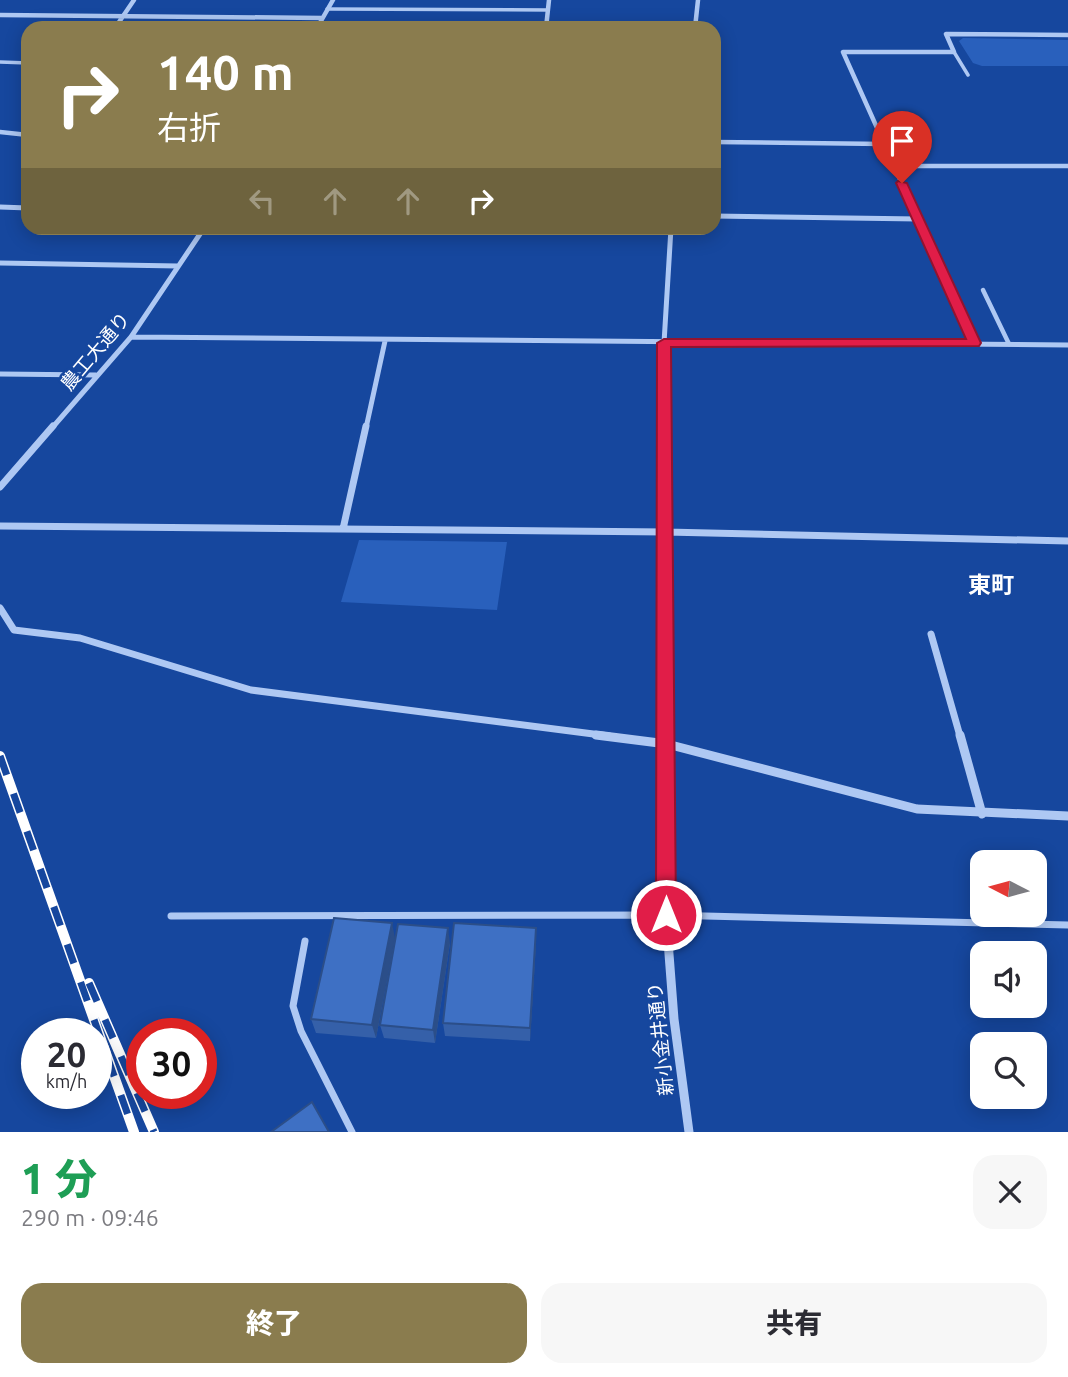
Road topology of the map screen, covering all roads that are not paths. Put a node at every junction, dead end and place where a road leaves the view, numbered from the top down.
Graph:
1 (134, 0) edge
2 (332, 0) edge
3 (549, 0) edge
4 (698, 0) edge
5 (327, 9) junction
6 (548, 10) junction
7 (0, 15) edge
8 (123, 16) junction
9 (322, 18) junction
10 (120, 21) edge
11 (320, 21) edge
12 (547, 21) edge
13 (696, 21) edge
14 (1068, 35) edge
15 (954, 52) junction
16 (0, 62) edge
17 (21, 63) edge
18 (968, 75) dead end
19 (0, 132) edge
20 (21, 134) edge
21 (721, 142) edge
22 (884, 144) junction
23 (894, 166) junction
24 (1068, 166) edge
25 (0, 207) edge
26 (21, 208) edge
27 (721, 216) edge
28 (918, 219) junction
29 (199, 235) edge
30 (671, 235) edge
31 (0, 263) edge
32 (178, 266) junction
33 (983, 290) dead end
34 (131, 337) junction
35 (386, 341) junction
36 (664, 343) junction
37 (974, 343) junction
38 (1009, 344) junction
39 (1068, 345) edge
40 (0, 374) edge
41 (96, 375) junction
42 (0, 487) edge
43 (0, 526) edge
44 (343, 529) junction
45 (666, 532) junction
46 (1068, 541) edge
47 (0, 608) edge
48 (931, 634) dead end
49 (667, 744) junction
50 (982, 814) junction
51 (1068, 816) edge
52 (666, 915) junction
53 (171, 916) dead end
54 (1068, 925) edge
55 (305, 941) dead end
56 (352, 1132) edge
57 (689, 1132) edge

1 - 8 street
2 - 5 street
3 - 6 street
4 - 13 street
5 - 6 lane
5 - 9 street
6 - 12 street
7 - 8 street
8 - 9 street
8 - 10 street
9 - 11 street
14 - 15 street
15 - 18 lane
15 - 22 street
16 - 17 lane
19 - 20 street
21 - 22 street
22 - 23 street
23 - 24 street
23 - 28 street
25 - 26 street
27 - 28 street
28 - 37 street
29 - 32 street, 農工大通り
30 - 36 street, 新小金井通り
31 - 32 street
32 - 34 street, 農工大通り
33 - 38 lane
34 - 35 street
34 - 41 street, 農工大通り
35 - 36 street
35 - 44 street
36 - 37 street
36 - 45 street, 新小金井通り
37 - 38 street
38 - 39 street
40 - 41 street
41 - 42 street, 農工大通り
43 - 44 street
44 - 45 street
45 - 46 street
45 - 49 street, 新小金井通り
47 - 49 street
48 - 50 street
49 - 50 street
49 - 52 street, 新小金井通り
50 - 51 street
52 - 53 lane
52 - 54 lane
52 - 57 street, 新小金井通り
55 - 56 lane

